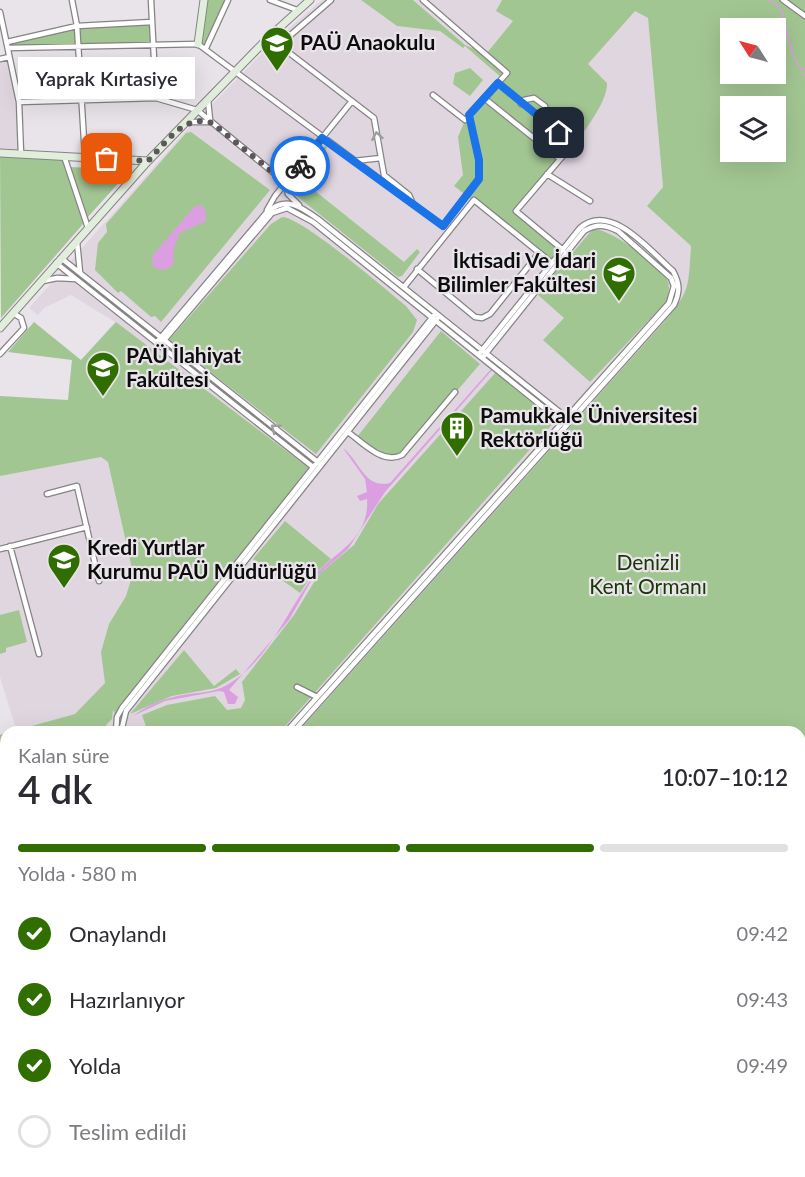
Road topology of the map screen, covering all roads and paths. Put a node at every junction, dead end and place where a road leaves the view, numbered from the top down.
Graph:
1 (72, 0) edge
2 (152, 0) edge
3 (204, 0) edge
4 (228, 0) edge
5 (270, 0) edge
6 (310, 0) edge
7 (331, 0) edge
8 (423, 0) edge
9 (783, 0) edge
10 (297, 10) junction
11 (0, 12) edge
12 (805, 16) edge
13 (152, 22) junction
14 (77, 26) junction
15 (152, 43) junction
16 (78, 44) junction
17 (198, 44) junction
18 (8, 45) junction
19 (206, 48) junction
20 (9, 57) junction
21 (0, 59) edge
22 (237, 71) junction
23 (498, 83) junction
24 (433, 95) dead end
25 (156, 98) junction
26 (484, 98) junction
27 (81, 99) junction
28 (208, 100) junction
29 (352, 101) junction
30 (19, 102) junction
31 (521, 104) junction
32 (197, 110) junction
33 (469, 115) junction
34 (546, 122) junction
35 (186, 123) junction
36 (212, 123) junction
37 (322, 138) junction
38 (0, 153) edge
39 (21, 154) junction
40 (64, 156) junction
41 (84, 157) junction
42 (381, 158) junction
43 (560, 159) junction
44 (148, 161) junction
45 (354, 161) junction
46 (547, 174) junction
47 (286, 183) junction
48 (590, 201) dead end
49 (412, 202) junction
50 (300, 206) junction
51 (267, 212) dead end
52 (88, 228) junction
53 (77, 240) junction
54 (563, 250) junction
55 (539, 252) junction
56 (58, 261) junction
57 (552, 263) junction
58 (417, 270) junction
59 (81, 274) junction
60 (77, 279) junction
61 (40, 281) junction
62 (404, 286) junction
63 (13, 313) junction
64 (436, 316) junction
65 (1, 323) edge
66 (161, 341) junction
67 (483, 353) junction
68 (0, 354) edge
69 (455, 392) dead end
70 (567, 422) junction
71 (348, 432) junction
72 (319, 463) junction
73 (315, 468) junction
74 (47, 494) dead end
75 (87, 527) junction
76 (9, 546) junction
77 (0, 549) edge
78 (99, 581) dead end
79 (194, 622) junction
80 (39, 654) dead end
81 (297, 687) dead end
82 (317, 697) junction
83 (116, 726) edge
84 (122, 726) edge
85 (291, 726) edge
86 (298, 726) edge

1 - 14 street
2 - 13 street
3 - 17 main road
4 - 19 street
5 - 10 street
6 - 10 main road
7 - 29 street
8 - 23 street
9 - 12 street
10 - 22 main road
11 - 18 street
13 - 14 street
13 - 15 street
14 - 16 street
14 - 18 street
15 - 16 street
15 - 17 street
15 - 25 street
16 - 18 street
16 - 27 street
17 - 19 street
18 - 20 street
19 - 22 street
20 - 21 street
20 - 30 street
22 - 28 main road
22 - 37 street
23 - 26 street
23 - 31 street
24 - 33 street
25 - 27 street
25 - 32 street
26 - 33 street
26 - 43 street
27 - 30 street
27 - 41 street
28 - 32 main road
28 - 36 street
29 - 37 street
42 -> 29 street
30 - 39 street
31 - 34 street
31 - 34 street
32 - 35 main road
32 - 36 street
33 - 49 street
34 - 43 street
35 - 36 street
35 - 44 main road
36 - 47 street
37 - 45 street
37 - 47 street
38 - 39 main road
39 - 40 main road
40 - 41 main road
40 - 52 street
41 - 44 main road
42 - 45 street
42 - 49 street
43 - 46 street
44 - 52 main road
45 - 49 street
46 - 48 street
46 - 54 street
47 - 50 street
47 - 51 street
50 - 62 street
50 - 66 street
52 - 53 main road
53 - 56 main road
53 - 59 street
54 - 57 street
54 - 70 street
55 - 57 street
55 - 58 street
55 - 58 street
56 - 59 street
56 - 60 street
56 - 61 main road
57 - 67 street
58 - 62 street
59 - 66 street
60 - 61 street
60 - 66 street
61 - 63 main road
62 - 64 street
63 - 65 main road
63 - 68 street
64 - 66 street
64 - 67 street
64 - 71 street
64 - 72 street
72 -> 66 street
66 - 73 street
67 - 70 street
67 - 70 street
69 - 71 street
70 - 82 street
70 - 86 street
71 - 72 street
72 - 73 street
73 - 79 street
74 - 75 street
75 - 76 street
75 - 78 street
76 - 77 street
76 - 80 street
79 - 83 street
79 - 84 street
81 - 82 street
82 - 85 street

